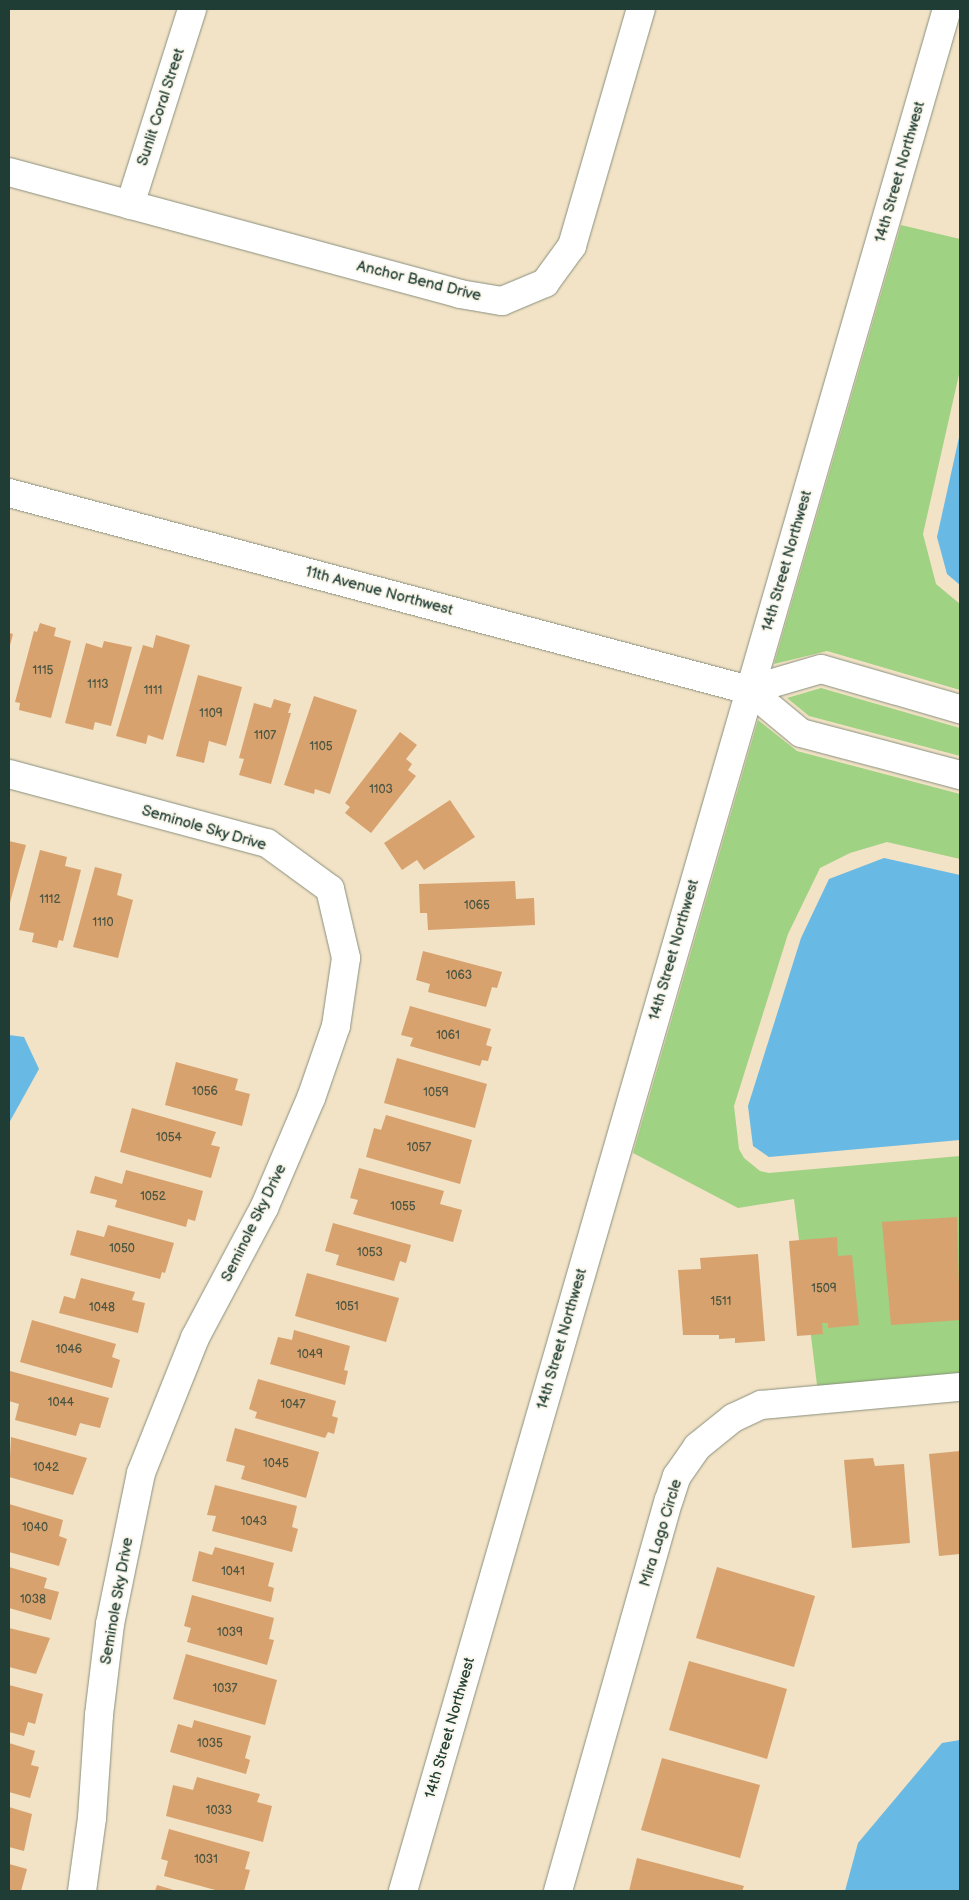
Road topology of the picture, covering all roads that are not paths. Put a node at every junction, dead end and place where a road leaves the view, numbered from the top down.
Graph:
1 (192, 9) edge
2 (641, 9) edge
3 (947, 9) edge
4 (9, 172) edge
5 (130, 205) junction
6 (9, 493) edge
7 (749, 690) junction
8 (960, 709) edge
9 (9, 774) edge
10 (960, 775) edge
11 (960, 1387) edge
12 (82, 1891) edge
13 (403, 1891) edge
14 (558, 1891) edge

1 - 5 street, Sunlit Coral Street
2 - 5 street, Anchor Bend Drive
3 - 7 street, 14th Street Northwest
4 - 5 street, Anchor Bend Drive
6 - 7 street, 11th Avenue Northwest
7 - 8 street
7 - 10 street, 11th Avenue Northwest
7 - 13 street, 14th Street Northwest
9 - 12 street, Seminole Sky Drive
11 - 14 street, Mira Lago Circle

